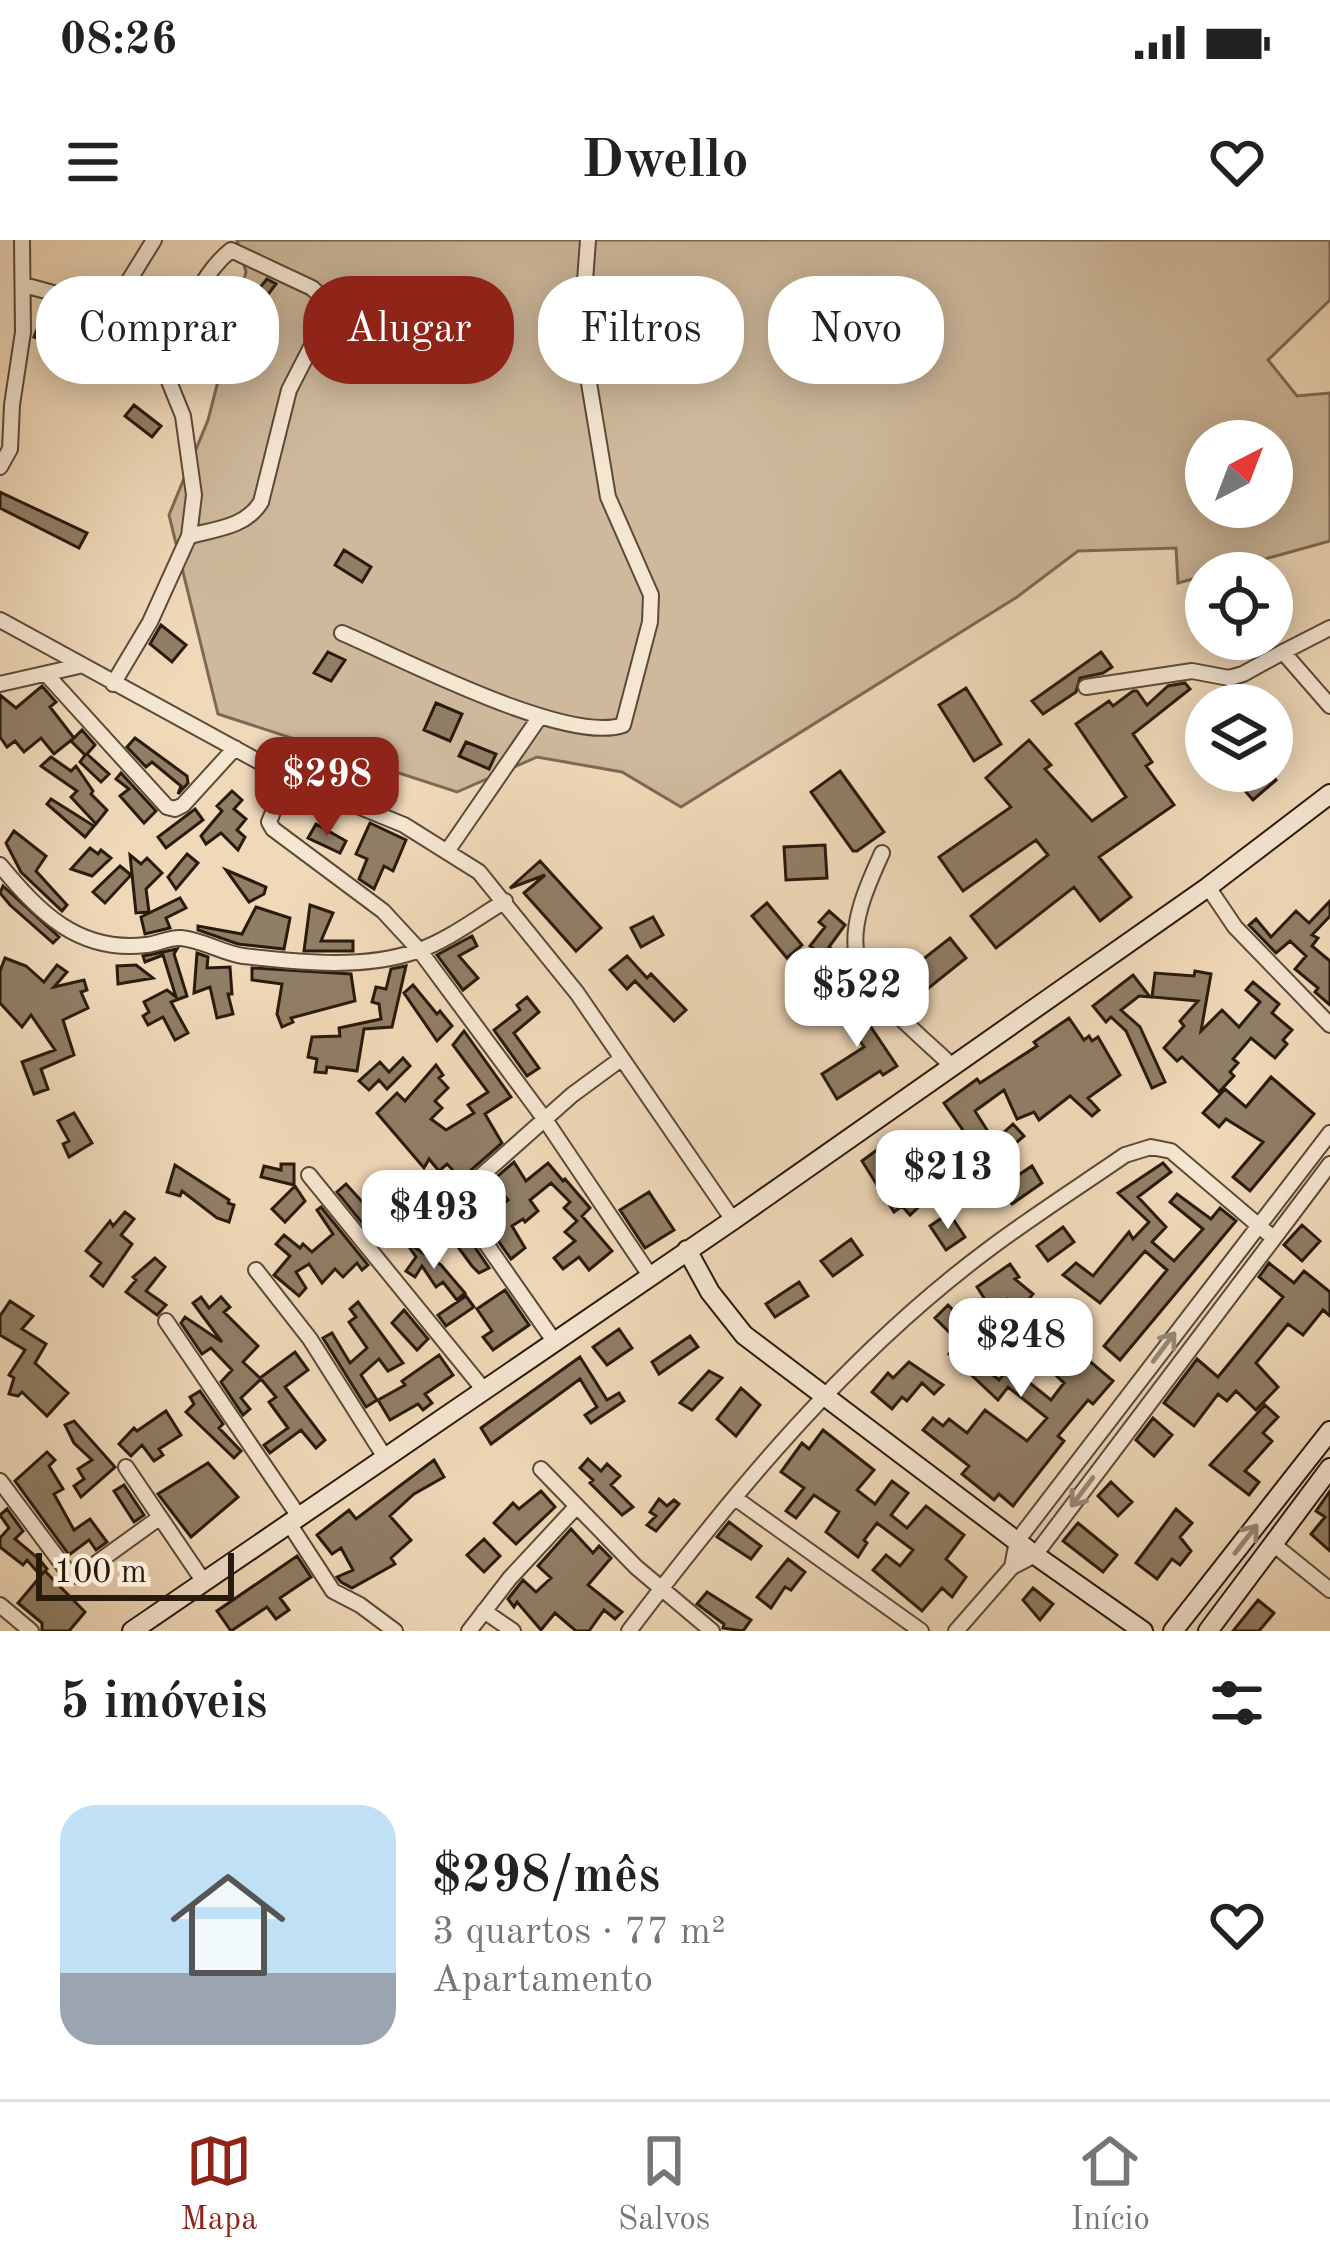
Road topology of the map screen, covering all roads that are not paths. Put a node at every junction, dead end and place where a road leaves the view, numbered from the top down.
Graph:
1 (22, 240) edge
2 (154, 240) edge
3 (588, 240) edge
4 (132, 276) edge
5 (209, 276) edge
6 (24, 285) junction
7 (36, 288) edge
8 (170, 384) edge
9 (0, 467) edge
10 (189, 536) junction
11 (0, 620) edge
12 (1330, 628) edge
13 (342, 633) dead end
14 (1293, 647) edge
15 (1269, 660) edge
16 (1290, 660) edge
17 (79, 666) junction
18 (46, 675) junction
19 (0, 684) edge
20 (113, 684) junction
21 (1086, 687) dead end
22 (1330, 706) edge
23 (539, 718) junction
24 (235, 748) junction
25 (286, 777) junction
26 (1330, 794) edge
27 (448, 850) junction
28 (882, 853) dead end
29 (0, 865) edge
30 (1208, 887) junction
31 (505, 902) junction
32 (420, 951) junction
33 (1330, 1025) edge
34 (621, 1059) junction
35 (952, 1066) junction
36 (546, 1121) junction
37 (1330, 1133) edge
38 (1304, 1166) junction
39 (1325, 1170) edge
40 (309, 1175) dead end
41 (733, 1220) junction
42 (1258, 1223) junction
43 (1272, 1237) junction
44 (687, 1250) junction
45 (256, 1270) dead end
46 (650, 1274) junction
47 (166, 1321) dead end
48 (554, 1341) junction
49 (484, 1390) junction
50 (824, 1396) junction
51 (1330, 1431) edge
52 (386, 1459) junction
53 (126, 1467) dead end
54 (1330, 1468) edge
55 (542, 1469) dead end
56 (0, 1480) edge
57 (735, 1498) junction
58 (576, 1507) junction
59 (159, 1518) junction
60 (295, 1521) junction
61 (1017, 1540) junction
62 (1273, 1544) junction
63 (1035, 1555) junction
64 (1012, 1567) junction
65 (204, 1582) junction
66 (662, 1588) junction
67 (1330, 1590) edge
68 (0, 1605) edge
69 (484, 1611) junction
70 (145, 1627) edge
71 (22, 1628) edge
72 (395, 1631) edge
73 (469, 1631) edge
74 (513, 1631) edge
75 (628, 1631) edge
76 (712, 1631) edge
77 (921, 1631) edge
78 (956, 1631) edge
79 (1143, 1631) edge
80 (1173, 1631) edge
81 (1208, 1631) edge

1 - 6 street
2 - 4 street
3 - 23 street
5 - 10 street
6 - 7 street
6 - 9 street
8 - 10 street
10 - 20 street
11 - 17 street
12 - 14 street
13 - 23 street
15 - 21 street
16 - 22 street
17 - 18 street
17 - 20 street
18 - 19 street
18 - 24 street
20 - 24 street
23 - 27 street
24 - 25 street
25 - 27 street
25 - 32 street
26 - 30 main road
27 - 31 street
28 - 35 street
29 - 32 street
30 - 33 street
30 - 35 main road
31 - 32 street
31 - 34 street
32 - 36 street
34 - 36 street
34 - 41 street
35 - 41 main road
36 - 46 street
36 - 48 street
37 - 38 street
38 - 39 street
38 - 42 street
39 - 43 street
40 - 49 street
41 - 44 main road
42 - 43 street
42 - 50 street
61 -> 42 street
43 -> 63 street
44 - 46 main road
44 - 50 main road
45 - 52 street
46 - 48 main road
47 - 60 street
48 - 49 main road
49 - 52 main road
50 - 57 street
50 - 61 main road
80 -> 51 main road
52 - 60 main road
53 - 59 street
54 - 62 main road
55 - 58 street
56 - 59 street
57 - 66 street
57 - 77 street
58 - 66 street
58 - 69 street
59 - 65 street
60 - 65 main road
60 - 72 street
61 - 63 main road
61 - 64 street
62 - 67 street
62 - 81 main road
63 - 64 street
63 - 79 main road
64 - 78 street
65 - 70 main road
66 - 75 street
66 - 76 street
68 - 71 street
69 - 73 street
69 - 74 street

